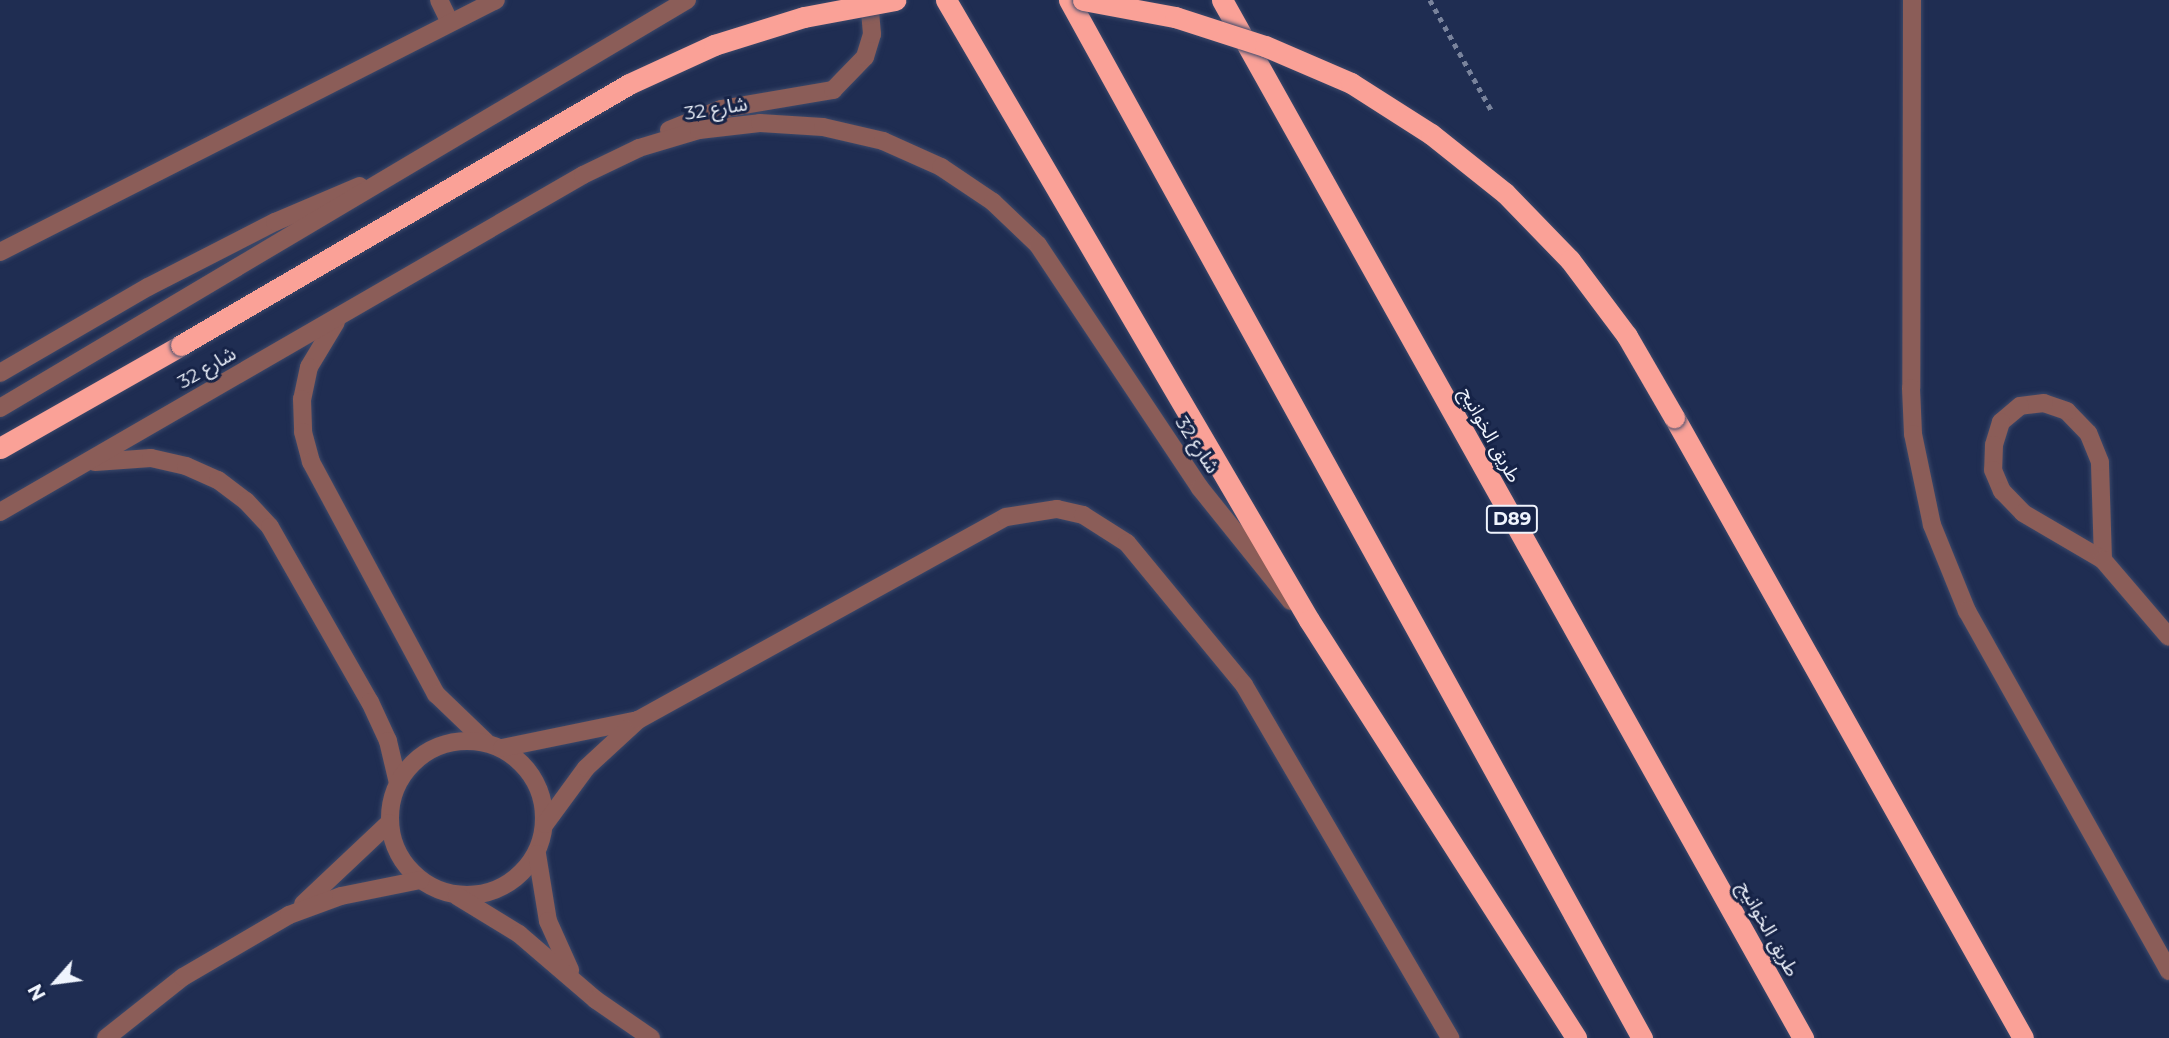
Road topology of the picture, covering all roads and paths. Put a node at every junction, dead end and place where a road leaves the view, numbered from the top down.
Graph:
1 (439, 0) edge
2 (496, 0) edge
3 (687, 0) edge
4 (869, 0) edge
5 (895, 0) edge
6 (946, 0) edge
7 (1069, 0) edge
8 (1083, 0) edge
9 (1222, 0) edge
10 (1430, 0) edge
11 (1912, 0) edge
12 (450, 23) junction
13 (1493, 113) dead end
14 (639, 148) junction
15 (400, 173) junction
16 (0, 252) edge
17 (343, 313) junction
18 (0, 373) edge
19 (0, 408) edge
20 (0, 448) edge
21 (82, 465) junction
22 (0, 512) edge
23 (2104, 560) junction
24 (1309, 620) junction
25 (2169, 636) edge
26 (638, 720) junction
27 (494, 745) junction
28 (398, 783) junction
29 (389, 823) junction
30 (545, 824) junction
31 (537, 854) junction
32 (420, 880) junction
33 (455, 895) junction
34 (289, 915) junction
35 (2169, 971) edge
36 (577, 982) junction
37 (106, 1038) edge
38 (651, 1038) edge
39 (1450, 1038) edge
40 (1576, 1038) edge
41 (1642, 1038) edge
42 (1803, 1038) edge
43 (2022, 1038) edge

1 - 12 street
2 - 12 street
3 - 15 street
4 - 14 street
5 - 20 highway, bridge
6 - 24 highway
7 - 41 highway
8 - 43 highway, bridge
9 - 42 highway, طريق الخوانيج / D89
10 - 13 path
11 - 35 street
12 - 16 street
14 - 17 street, شارع 32
14 - 24 street, شارع 32
15 - 18 street
15 - 19 street
17 - 21 street, شارع 32
17 - 27 street
21 - 22 street, شارع 32
21 - 28 street
23 - 23 street
23 - 25 street
24 - 40 highway
26 - 27 street
26 - 30 street
26 - 39 street
27 - 28 street
27 - 30 street
28 - 29 street
29 - 32 street
29 - 34 street
30 - 31 street
31 - 33 street
31 - 36 street
32 - 33 street
32 - 34 street
33 - 36 street
34 - 37 street
36 - 38 street

